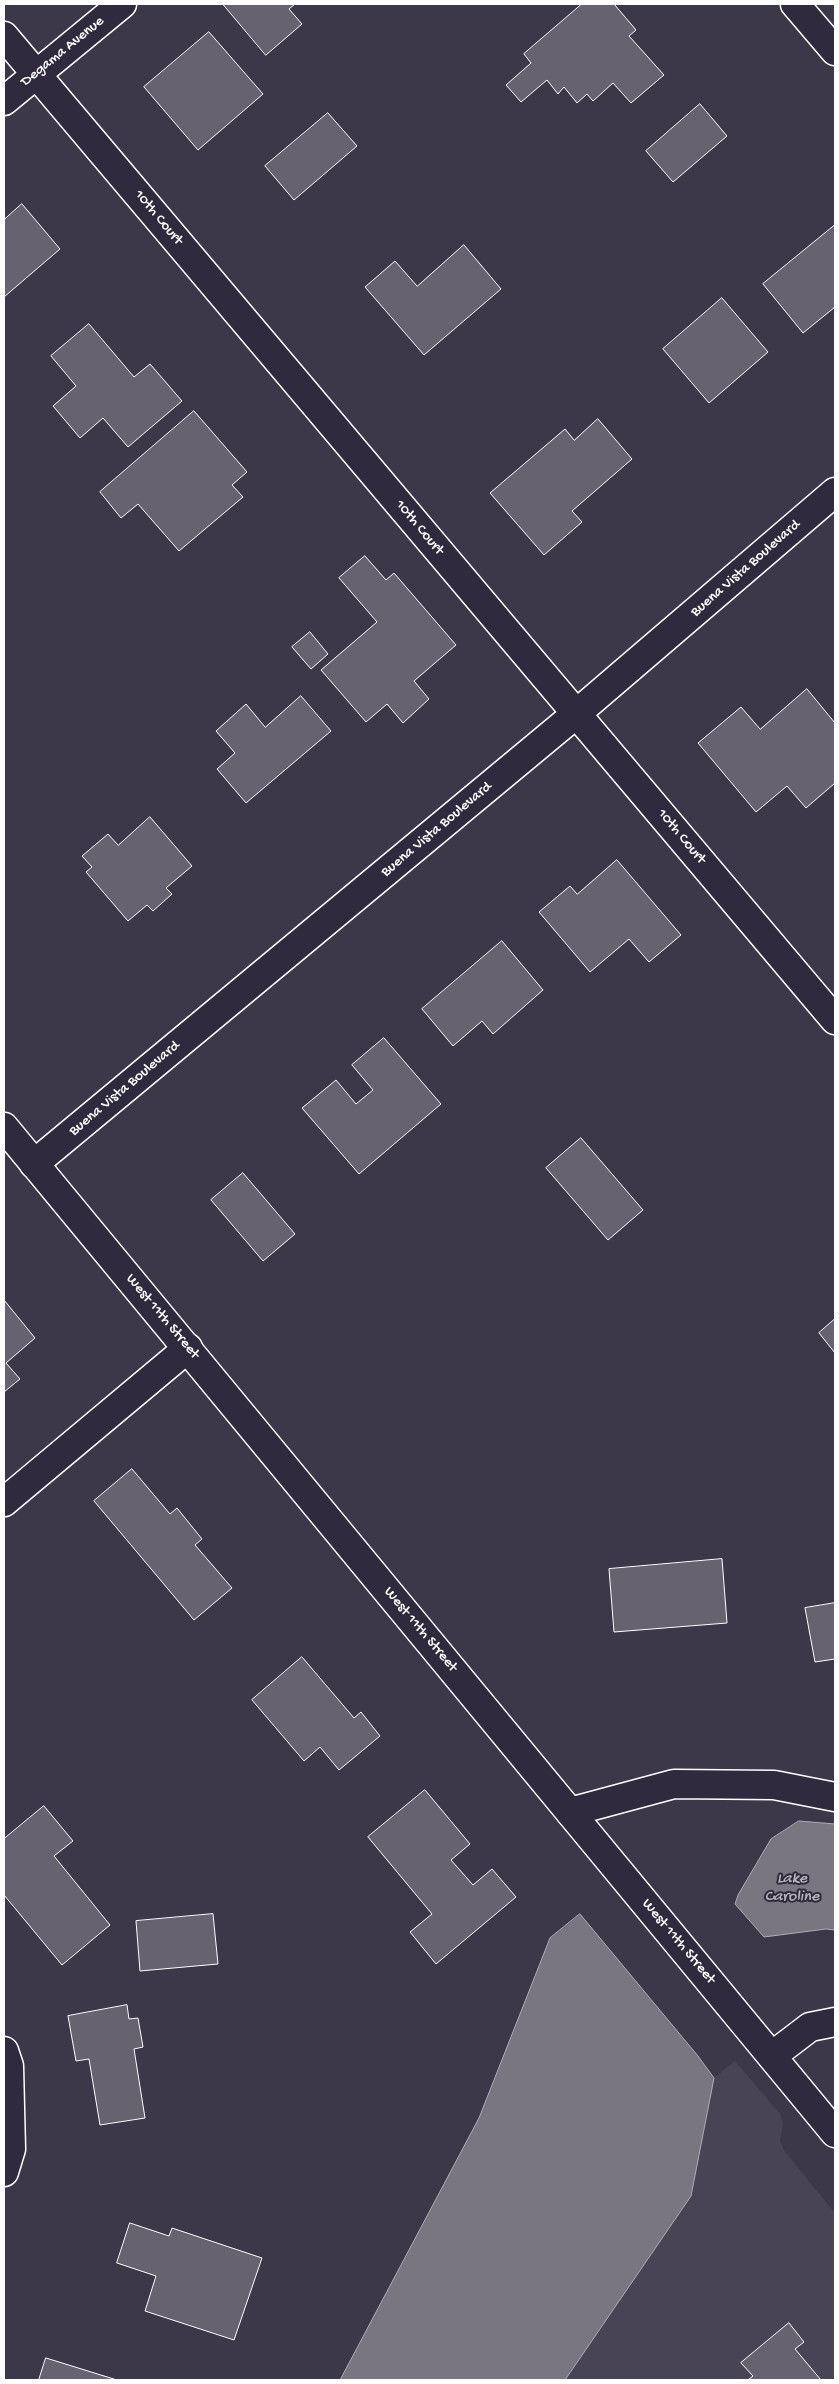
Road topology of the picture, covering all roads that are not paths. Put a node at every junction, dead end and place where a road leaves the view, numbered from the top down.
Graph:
1 (122, 4) edge
2 (795, 4) edge
3 (4, 36) edge
4 (835, 51) edge
5 (36, 74) junction
6 (4, 101) edge
7 (835, 492) edge
8 (576, 714) junction
9 (835, 1020) edge
10 (4, 1127) edge
11 (34, 1164) junction
12 (188, 1348) junction
13 (4, 1502) edge
14 (835, 1797) edge
15 (570, 1812) junction
16 (835, 2022) edge
17 (4, 2052) edge
18 (772, 2056) junction
19 (835, 2133) edge
20 (4, 2172) edge

1 - 5 street, Degama Avenue
2 - 4 street
3 - 5 street, 10th Court
5 - 6 street, Degama Avenue
5 - 8 street, 10th Court
7 - 8 street, Buena Vista Boulevard
8 - 9 street, 10th Court
8 - 11 street, Buena Vista Boulevard
10 - 11 street, West 11th Street
11 - 12 street, West 11th Street
12 - 13 street
12 - 15 street, West 11th Street
14 - 15 street
15 - 18 street, West 11th Street
16 - 18 street
17 - 20 street
18 - 19 street, West 11th Street

